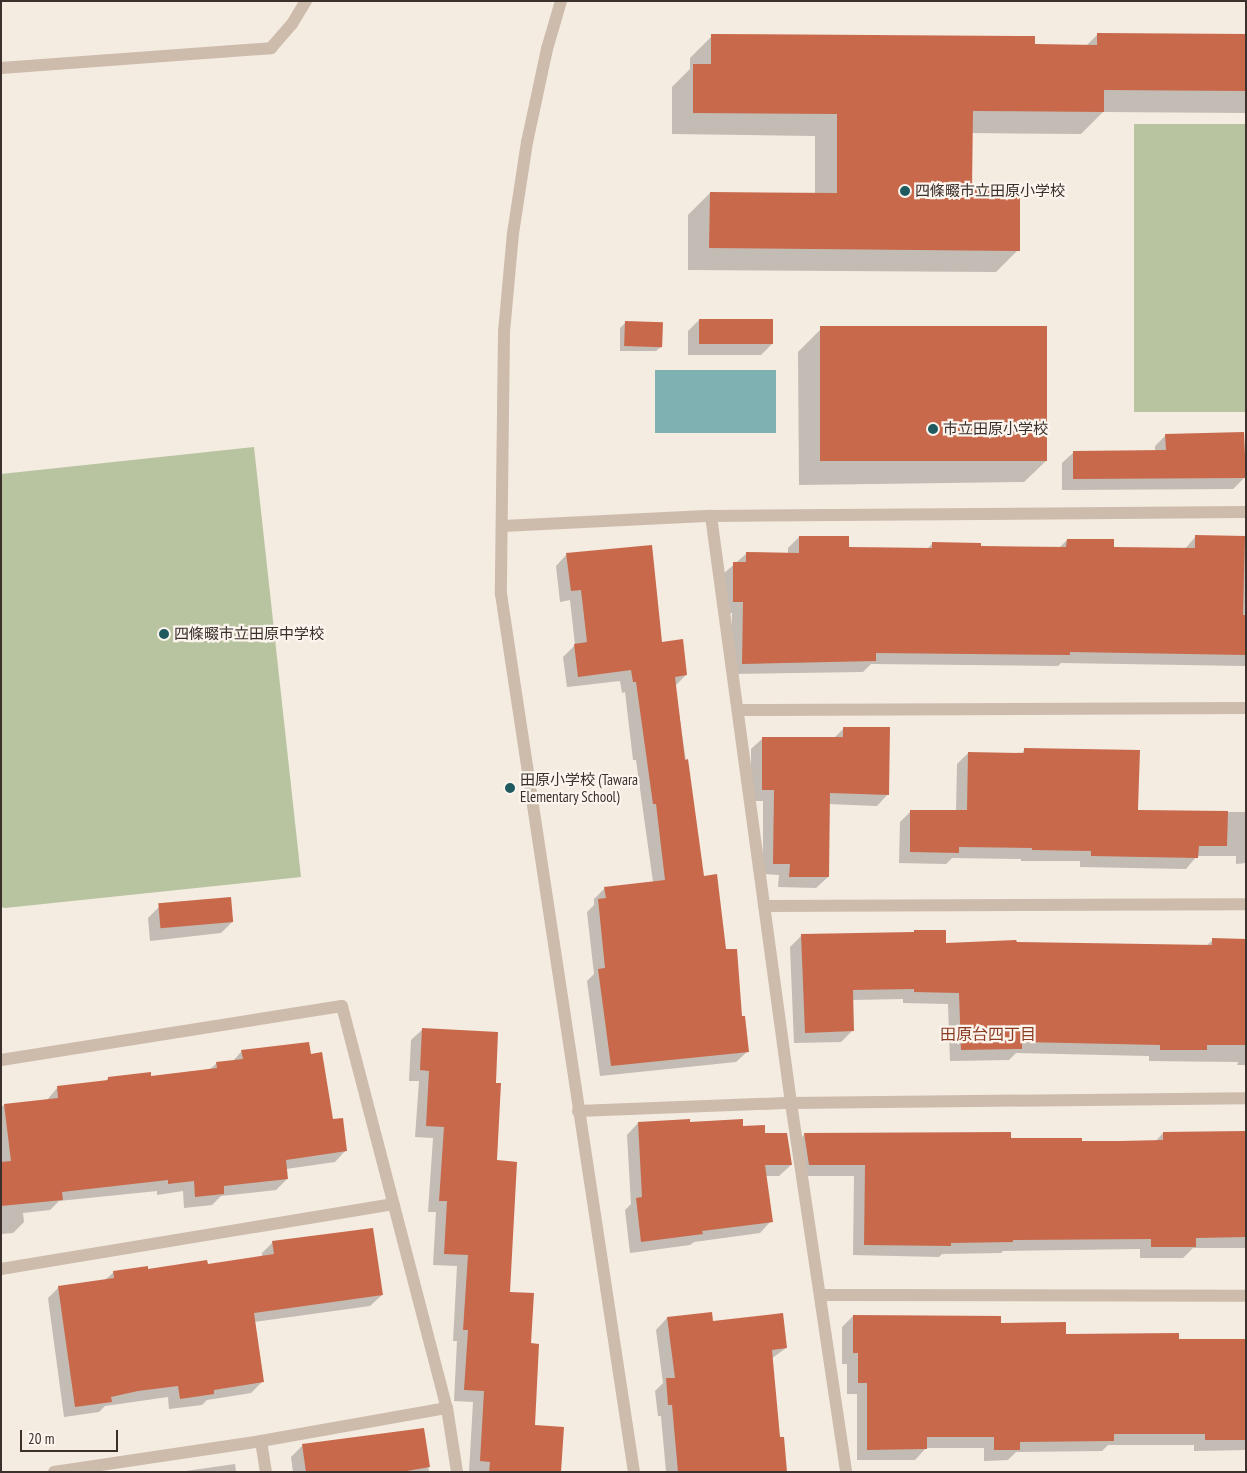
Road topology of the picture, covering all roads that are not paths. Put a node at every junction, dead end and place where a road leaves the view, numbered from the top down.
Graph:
1 (306, 1) edge
2 (561, 1) edge
3 (1, 68) edge
4 (1246, 512) edge
5 (711, 516) junction
6 (503, 526) junction
7 (1246, 708) edge
8 (738, 710) junction
9 (1246, 904) edge
10 (764, 906) junction
11 (1, 1060) edge
12 (1246, 1098) edge
13 (791, 1102) junction
14 (578, 1111) junction
15 (394, 1204) junction
16 (1, 1269) edge
17 (820, 1295) junction
18 (1246, 1296) edge
19 (447, 1408) junction
20 (261, 1441) junction
21 (81, 1470) edge
22 (54, 1472) edge
23 (266, 1472) edge
24 (457, 1472) edge
25 (634, 1472) edge
26 (846, 1472) edge

1 - 3 street
2 - 6 street
4 - 5 street
5 - 6 street
5 - 8 street
6 - 14 street
7 - 8 street
8 - 10 street
9 - 10 street
10 - 13 street
11 - 15 street
12 - 13 street
13 - 14 street
13 - 17 street
14 - 25 street
15 - 16 street
15 - 19 street
17 - 18 street
17 - 26 street
19 - 20 street
19 - 24 street
20 - 21 street
20 - 23 street
21 - 22 street

